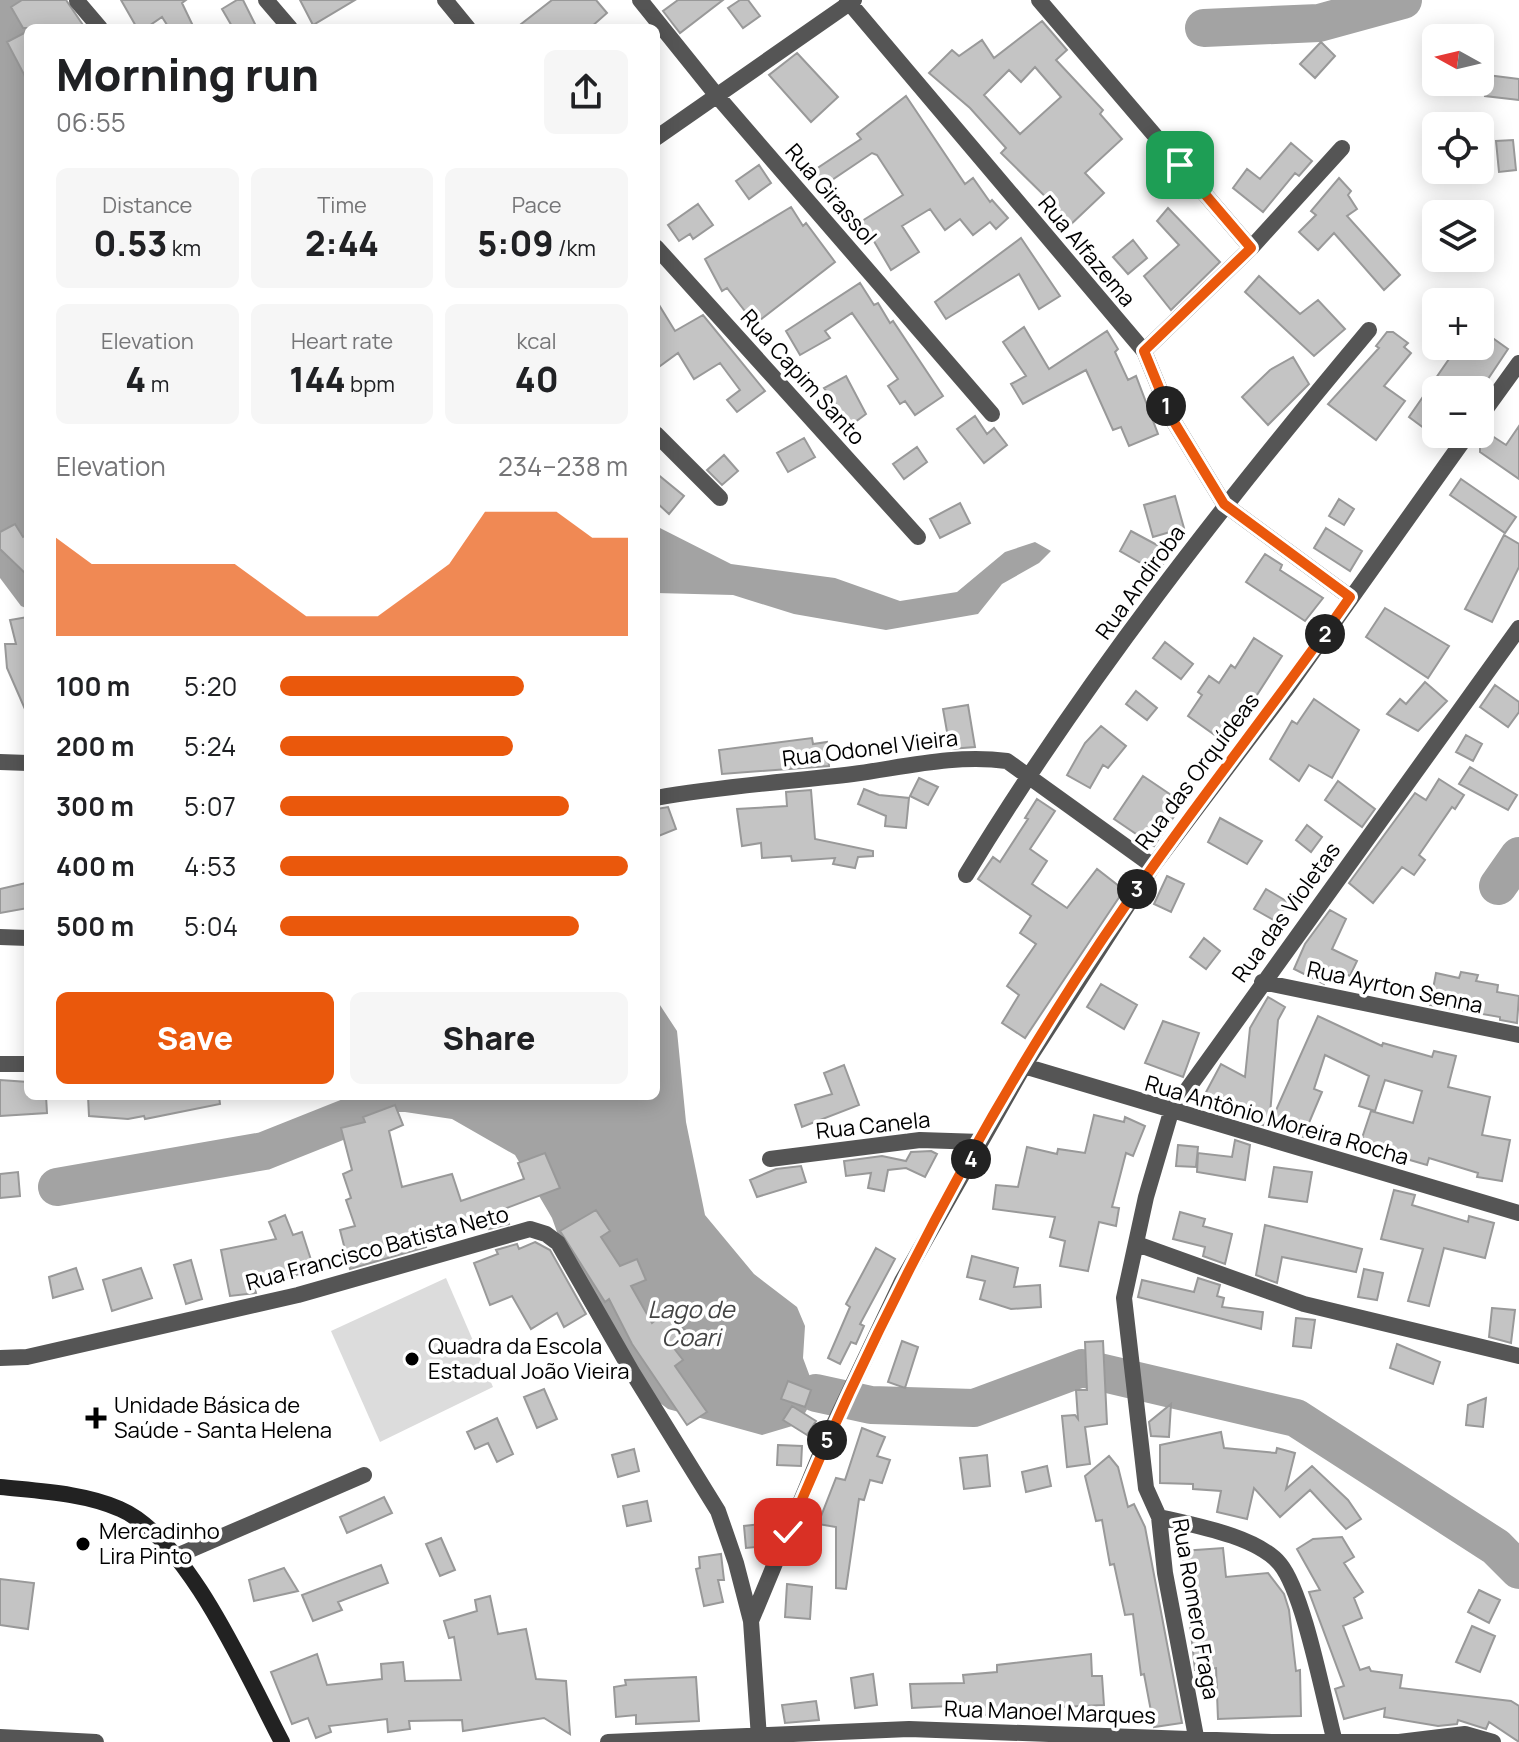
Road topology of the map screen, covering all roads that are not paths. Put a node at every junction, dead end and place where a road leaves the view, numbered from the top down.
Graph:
1 (266, 0) edge
2 (445, 0) edge
3 (640, 0) edge
4 (1039, 0) edge
5 (77, 1) edge
6 (850, 1) edge
7 (97, 24) edge
8 (287, 24) edge
9 (465, 24) edge
10 (659, 24) edge
11 (660, 25) edge
12 (718, 97) junction
13 (660, 135) edge
14 (1342, 148) dead end
15 (1251, 248) junction
16 (660, 251) edge
17 (1369, 330) dead end
18 (1144, 351) junction
19 (1519, 363) edge
20 (1494, 398) edge
21 (992, 414) dead end
22 (660, 438) edge
23 (1458, 448) edge
24 (720, 498) dead end
25 (1224, 504) junction
26 (918, 537) dead end
27 (1350, 597) junction
28 (1519, 628) edge
29 (0, 762) edge
30 (24, 763) edge
31 (1025, 777) junction
32 (660, 797) edge
33 (1153, 866) junction
34 (966, 875) dead end
35 (0, 937) edge
36 (24, 938) edge
37 (1262, 982) junction
38 (1519, 1035) edge
39 (0, 1064) edge
40 (24, 1064) edge
41 (1024, 1066) junction
42 (1171, 1112) junction
43 (981, 1142) junction
44 (770, 1159) dead end
45 (1519, 1213) edge
46 (1137, 1244) junction
47 (1124, 1298) joint
48 (1519, 1356) edge
49 (0, 1358) edge
50 (364, 1475) dead end
51 (0, 1487) edge
52 (1159, 1517) junction
53 (174, 1557) junction
54 (751, 1621) junction
55 (0, 1737) edge
56 (759, 1738) junction
57 (1196, 1740) edge
58 (1491, 1741) edge
59 (96, 1742) edge
60 (282, 1742) edge
61 (608, 1742) edge
62 (1335, 1742) edge

1 - 8 street
2 - 9 street
3 - 10 street, Rua Girassol
4 - 15 street
5 - 7 street
6 - 12 street
6 - 18 street, Rua Alfazema
11 - 12 street, Rua Girassol
12 - 13 street
12 - 21 street, Rua Girassol
14 - 15 street
15 - 18 street
16 - 26 street, Rua Capim Santo
17 - 25 street, Rua Andiroba
18 - 25 street, Rua Alfazema
19 - 20 street
22 - 24 street
23 - 27 street, Rua das Orquídeas
25 - 27 street, Rua Alfazema
25 - 31 street, Rua Andiroba
27 - 33 street, Rua das Orquídeas
28 - 37 street, Rua das Violetas
29 - 30 street
31 - 32 street, Rua Odonel Vieira
31 - 33 street, Rua Odonel Vieira
31 - 34 street, Rua Andiroba
33 - 41 street, Rua das Orquídeas
35 - 36 street
37 - 38 street, Rua Ayrton Senna
37 - 42 street, Rua das Violetas
39 - 40 street
41 - 42 street, Rua Antônio Moreira Rocha
41 - 43 street, Rua das Orquídeas
42 - 45 street, Rua Antônio Moreira Rocha
42 - 46 street, Rua das Violetas
43 - 44 street, Rua Canela
43 - 54 street, Rua das Orquídeas
46 - 47 street, Rua das Violetas
46 - 48 street
47 - 52 street, Rua Romero Fraga
49 - 54 street, Rua Francisco Batista Neto
50 - 53 street
51 - 53 main road
52 - 57 street, Rua Romero Fraga
52 - 62 street
53 - 60 main road
54 - 56 street, Rua Francisco Batista Neto
55 - 59 street
56 - 57 street, Rua Manoel Marques
56 - 61 street, Rua Manoel Marques
57 - 62 street, Rua Manoel Marques
58 - 62 street, Rua Manoel Marques

